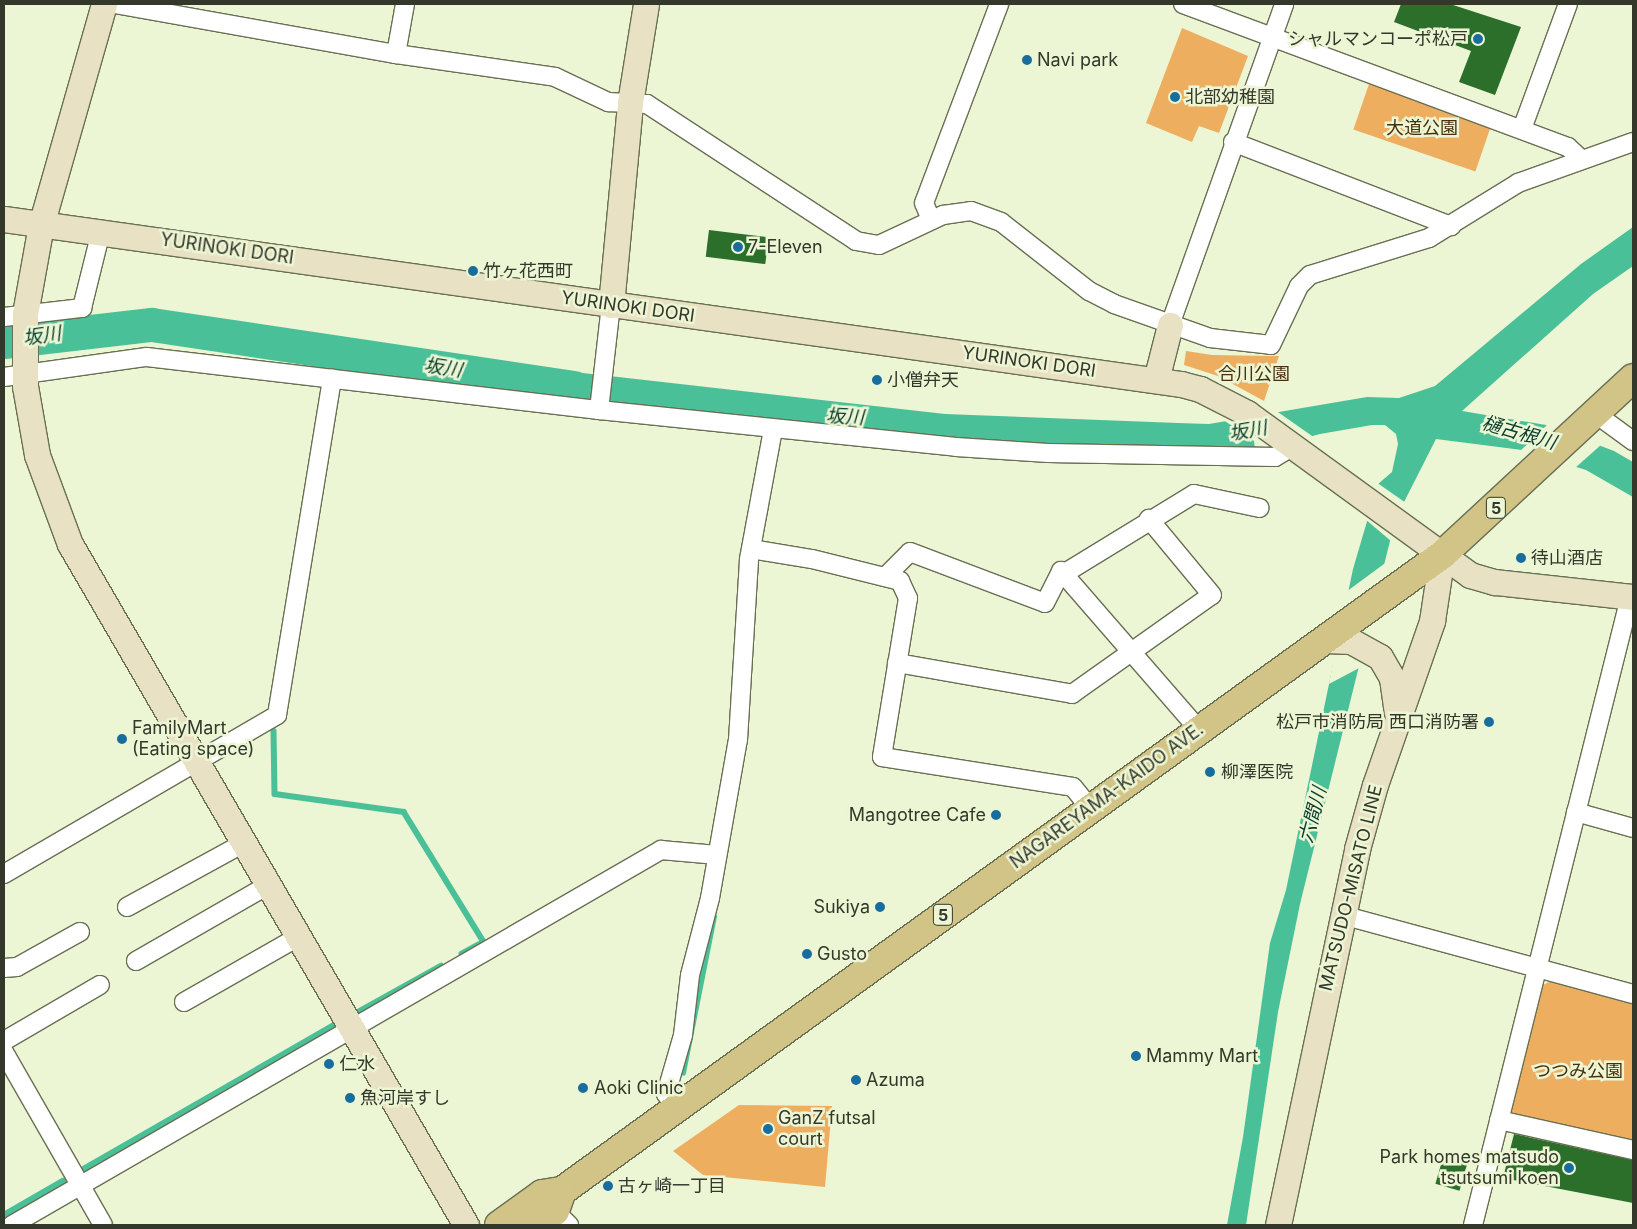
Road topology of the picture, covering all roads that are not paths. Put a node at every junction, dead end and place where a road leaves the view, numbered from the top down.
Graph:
1 (104, 4) edge
2 (115, 4) edge
3 (405, 4) edge
4 (646, 4) edge
5 (999, 4) edge
6 (1183, 4) edge
7 (1284, 4) edge
8 (1568, 4) edge
9 (1271, 37) junction
10 (396, 54) junction
11 (630, 103) junction
12 (1522, 129) junction
13 (1233, 142) junction
14 (1633, 142) edge
15 (1581, 159) junction
16 (4, 219) edge
17 (931, 220) junction
18 (41, 225) junction
19 (1451, 226) junction
20 (101, 231) junction
21 (612, 305) junction
22 (18, 317) edge
23 (1170, 325) junction
24 (17, 372) edge
25 (332, 378) junction
26 (1633, 378) edge
27 (1156, 380) junction
28 (599, 408) junction
29 (1587, 423) junction
30 (773, 429) junction
31 (1633, 442) edge
32 (1291, 445) junction
33 (1260, 508) dead end
34 (1148, 519) junction
35 (751, 549) junction
36 (1442, 556) junction
37 (1065, 573) junction
38 (885, 577) junction
39 (1631, 597) edge
40 (1324, 640) junction
41 (1134, 651) junction
42 (898, 663) junction
43 (1396, 725) junction
44 (1199, 730) junction
45 (197, 761) junction
46 (1090, 808) junction
47 (1576, 812) junction
48 (1633, 828) edge
49 (244, 843) junction
50 (717, 855) junction
51 (4, 874) edge
52 (268, 885) junction
53 (127, 907) dead end
54 (1342, 915) junction
55 (80, 932) dead end
56 (298, 937) junction
57 (136, 961) dead end
58 (4, 968) edge
59 (1538, 968) junction
60 (100, 985) dead end
61 (1633, 994) edge
62 (184, 1002) dead end
63 (351, 1029) junction
64 (4, 1042) edge
65 (4, 1052) edge
66 (677, 1109) junction
67 (1499, 1120) junction
68 (1633, 1150) edge
69 (81, 1186) junction
70 (555, 1213) edge
71 (12, 1225) edge
72 (104, 1225) edge
73 (466, 1225) edge
74 (499, 1225) edge
75 (1278, 1225) edge
76 (1473, 1225) edge

1 - 18 street
2 - 10 street
3 - 10 street
4 - 11 street
5 - 17 street
6 - 9 street
7 - 9 street
8 - 12 street
9 - 12 street
9 - 13 street
10 - 11 street
11 - 17 street
11 - 21 street
12 - 15 street
13 - 19 street
13 - 23 street
14 - 15 street
15 - 19 street
16 - 18 street, YURINOKI DORI
17 - 23 street
18 - 20 street, YURINOKI DORI
18 - 22 street
19 - 23 street
20 - 21 street, YURINOKI DORI
20 - 22 street
21 - 27 street, YURINOKI DORI
21 - 28 street
22 - 24 street
23 - 27 street
24 - 25 street
24 - 45 street
25 - 28 street
25 - 45 street
26 - 29 main road, NAGAREYAMA-KAIDO AVE. / 5
27 - 32 street, YURINOKI DORI
28 - 30 street
29 - 31 street
29 - 36 main road, NAGAREYAMA-KAIDO AVE. / 5
30 - 32 street
30 - 35 street
32 - 36 street, YURINOKI DORI
33 - 34 street
34 - 37 street
34 - 41 street
35 - 38 street
35 - 50 street
36 - 39 street, YURINOKI DORI
36 - 40 main road, NAGAREYAMA-KAIDO AVE. / 5
36 - 43 street, MATSUDO-MISATO LINE
37 - 38 street
37 - 41 street
38 - 42 street
39 - 47 street
40 - 43 street
40 - 44 main road, NAGAREYAMA-KAIDO AVE. / 5
41 - 42 street
41 - 44 street
42 - 46 street
43 - 54 street, MATSUDO-MISATO LINE
44 - 46 main road, NAGAREYAMA-KAIDO AVE. / 5
45 - 49 street
45 - 51 street
46 - 66 main road, NAGAREYAMA-KAIDO AVE. / 5
47 - 48 street
47 - 59 street
49 - 52 street
49 - 53 street
50 - 63 street
50 - 66 street
52 - 56 street
52 - 57 street
54 - 59 street
54 - 75 street, MATSUDO-MISATO LINE
55 - 58 street
56 - 62 street
56 - 63 street
59 - 61 street
59 - 67 street
60 - 64 street
63 - 69 street
63 - 73 street
65 - 69 street
66 - 70 main road, NAGAREYAMA-KAIDO AVE. / 5
67 - 68 street
67 - 76 street
69 - 71 street
69 - 72 street
70 - 74 main road, NAGAREYAMA-KAIDO AVE. / 5

